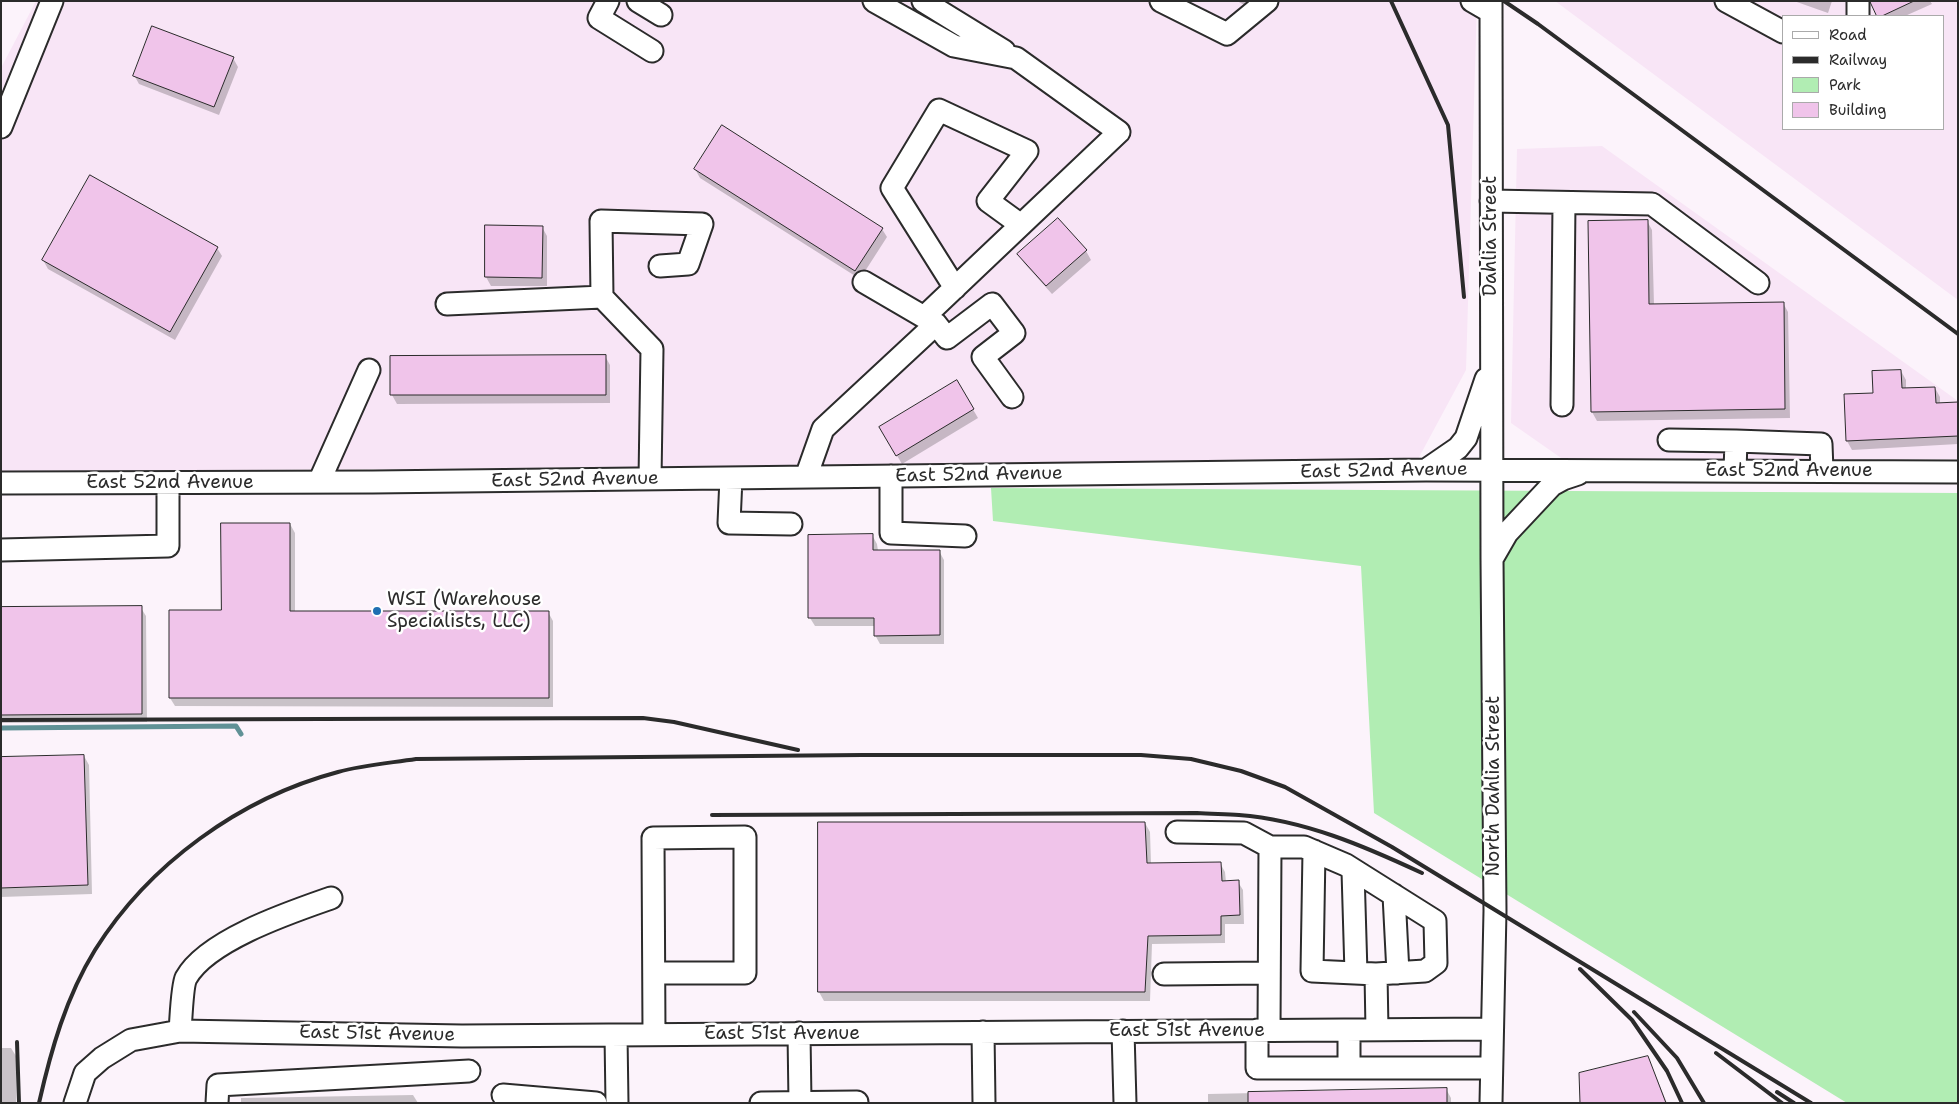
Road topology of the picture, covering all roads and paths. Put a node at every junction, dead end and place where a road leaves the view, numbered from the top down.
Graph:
1 (52, 1) edge
2 (608, 1) edge
3 (638, 1) edge
4 (874, 1) edge
5 (923, 1) edge
6 (1161, 1) edge
7 (1267, 1) edge
8 (1472, 1) edge
9 (1726, 1) edge
10 (1858, 1) edge
11 (1491, 7) edge
12 (661, 15) dead end
13 (1858, 15) edge
14 (1782, 31) edge
15 (652, 51) dead end
16 (1016, 58) junction
17 (1, 127) edge
18 (1491, 201) junction
19 (1564, 203) junction
20 (1021, 224) junction
21 (660, 266) dead end
22 (864, 282) dead end
23 (1758, 283) dead end
24 (955, 288) junction
25 (602, 297) junction
26 (447, 304) dead end
27 (930, 320) junction
28 (1492, 346) junction
29 (369, 370) dead end
30 (1012, 396) dead end
31 (1562, 405) dead end
32 (1669, 440) dead end
33 (1736, 441) junction
34 (1426, 470) junction
35 (1492, 470) junction
36 (1601, 471) junction
37 (1735, 471) junction
38 (1822, 471) junction
39 (1958, 472) edge
40 (891, 476) junction
41 (806, 477) junction
42 (731, 478) junction
43 (650, 479) junction
44 (319, 482) junction
45 (1, 483) edge
46 (168, 483) junction
47 (791, 524) dead end
48 (965, 536) dead end
49 (1, 550) edge
50 (1492, 559) junction
51 (1177, 832) dead end
52 (1270, 847) junction
53 (1314, 851) junction
54 (1353, 871) junction
55 (1394, 895) junction
56 (331, 898) dead end
57 (654, 973) junction
58 (1269, 973) junction
59 (1398, 973) junction
60 (1164, 974) dead end
61 (1366, 974) junction
62 (1491, 1029) junction
63 (1263, 1030) junction
64 (1349, 1030) junction
65 (1376, 1030) junction
66 (180, 1031) junction
67 (1123, 1031) junction
68 (983, 1032) junction
69 (800, 1033) junction
70 (654, 1034) junction
71 (616, 1035) junction
72 (1348, 1067) junction
73 (1491, 1068) junction
74 (468, 1071) dead end
75 (503, 1095) dead end
76 (800, 1102) edge
77 (857, 1102) dead end
78 (75, 1103) edge
79 (217, 1103) edge
80 (596, 1103) edge
81 (617, 1103) edge
82 (761, 1103) edge
83 (984, 1103) edge
84 (1125, 1103) edge
85 (1491, 1103) edge

1 - 17 street
2 - 15 street
3 - 12 street
4 - 16 street
5 - 16 street
6 - 7 street
8 - 11 street
9 - 14 street
10 - 13 street
11 - 18 street, Dahlia Street
16 - 20 street
18 - 19 street
18 - 28 street, Dahlia Street
19 - 23 street
19 - 31 street
20 - 24 street
20 - 24 street
21 - 25 street
22 - 27 street
24 - 27 street
25 - 26 street
25 - 43 street
27 - 30 street
27 - 41 street
28 - 34 street
28 - 35 street, Dahlia Street
29 - 44 street
32 - 33 street
33 - 37 street
33 - 38 street
34 - 35 street, East 52nd Avenue
34 - 40 street, East 52nd Avenue
35 - 36 street, East 52nd Avenue
35 - 50 street, North Dahlia Street
36 - 37 street, East 52nd Avenue
36 - 50 street
37 - 38 street, East 52nd Avenue
38 - 39 street, East 52nd Avenue
40 - 41 street, East 52nd Avenue
40 - 48 street
41 - 42 street, East 52nd Avenue
42 - 43 street, East 52nd Avenue
42 - 47 street
43 - 44 street, East 52nd Avenue
44 - 46 street, East 52nd Avenue
45 - 46 street, East 52nd Avenue
46 - 49 street
50 - 62 street, North Dahlia Street
51 - 52 street
52 - 53 street
52 - 58 street
53 - 54 street
53 - 61 street
54 - 55 street
54 - 61 street
55 - 59 street
55 - 59 street
56 - 66 street
57 - 57 street
57 - 70 street
58 - 60 street
58 - 63 street
59 - 61 street
61 - 65 street
62 - 65 street, East 51st Avenue
62 - 73 street, North Dahlia Street
63 - 64 street, East 51st Avenue
63 - 67 street, East 51st Avenue
63 - 72 street
64 - 65 street, East 51st Avenue
64 - 72 street
66 - 71 street, East 51st Avenue
66 - 78 street, East 51st Avenue
67 - 68 street, East 51st Avenue
67 - 84 street
68 - 69 street, East 51st Avenue
68 - 83 street
69 - 70 street, East 51st Avenue
69 - 76 street
70 - 71 street, East 51st Avenue
71 - 81 street
72 - 73 street
73 - 85 street, North Dahlia Street
74 - 79 street
75 - 80 street
76 - 77 street
76 - 82 street

